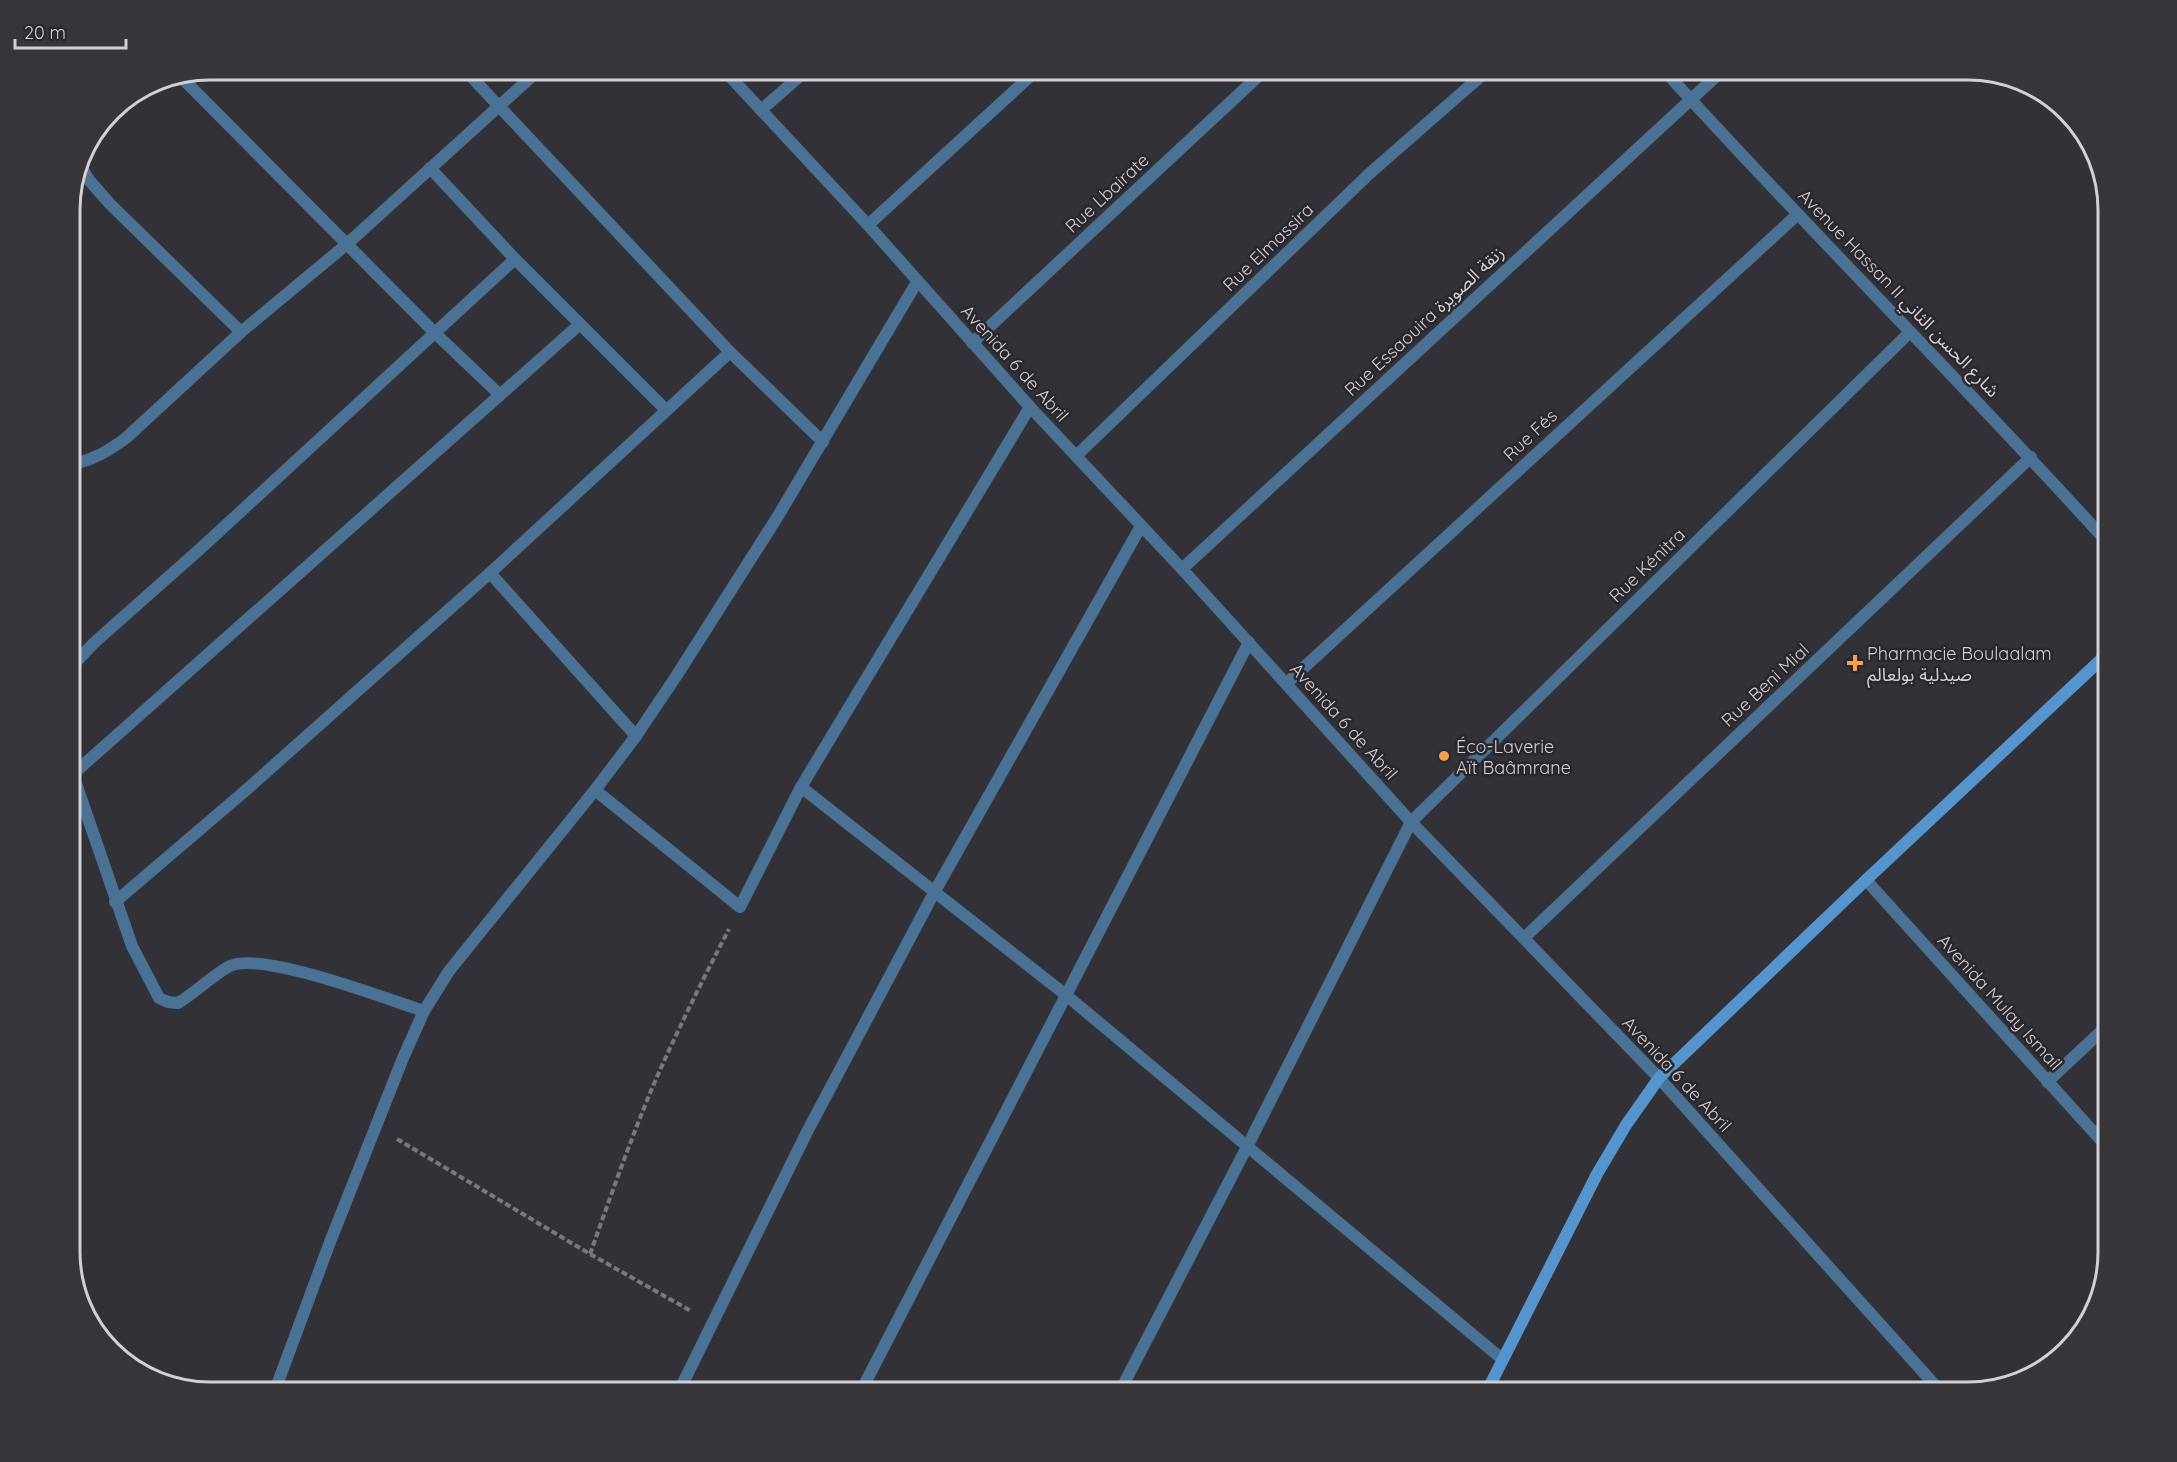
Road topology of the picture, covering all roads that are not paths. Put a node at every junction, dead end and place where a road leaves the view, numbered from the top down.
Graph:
1 (474, 80) edge
2 (528, 80) edge
3 (733, 80) edge
4 (795, 80) edge
5 (1026, 80) edge
6 (1254, 80) edge
7 (1476, 80) edge
8 (1673, 80) edge
9 (1712, 80) edge
10 (186, 82) edge
11 (1690, 99) junction
12 (498, 106) junction
13 (760, 110) junction
14 (430, 168) junction
15 (85, 173) edge
16 (1797, 214) junction
17 (868, 225) junction
18 (347, 244) junction
19 (515, 259) junction
20 (917, 282) junction
21 (580, 324) junction
22 (241, 332) junction
23 (435, 333) junction
24 (1909, 333) junction
25 (972, 343) junction
26 (730, 352) junction
27 (500, 394) junction
28 (1030, 407) junction
29 (666, 410) junction
30 (824, 442) junction
31 (1076, 456) junction
32 (2031, 457) junction
33 (80, 463) edge
34 (1141, 526) junction
35 (2098, 532) edge
36 (1182, 569) junction
37 (490, 573) junction
38 (1249, 642) junction
39 (80, 657) edge
40 (2098, 662) edge
41 (1287, 683) junction
42 (636, 736) junction
43 (80, 761) edge
44 (801, 787) junction
45 (595, 790) junction
46 (80, 796) edge
47 (1411, 822) junction
48 (1866, 880) junction
49 (935, 891) junction
50 (115, 902) junction
51 (1524, 938) junction
52 (1066, 995) junction
53 (424, 1011) junction
54 (2098, 1034) edge
55 (1659, 1078) junction
56 (2047, 1082) junction
57 (2098, 1137) edge
58 (1248, 1145) junction
59 (1502, 1359) junction
60 (278, 1382) edge
61 (683, 1382) edge
62 (866, 1382) edge
63 (1125, 1382) edge
64 (1491, 1382) edge
65 (1932, 1382) edge

1 - 12 street
2 - 12 street
3 - 13 street, Avenida 6 de Abril
4 - 13 street
5 - 17 street
6 - 25 street, Rue Lbairate
7 - 31 street, Rue Elmassira
8 - 11 street, Avenue Hassan II شارع الحسن الثاني
9 - 11 street, Rue Essaouira زنقة الصويرة
10 - 18 street
11 - 16 street, Avenue Hassan II شارع الحسن الثاني
11 - 36 street, Rue Essaouira زنقة الصويرة
12 - 14 street
12 - 26 street
13 - 17 street, Avenida 6 de Abril
14 - 18 street
14 - 19 street
15 - 22 street
16 - 24 street, Avenue Hassan II شارع الحسن الثاني
16 - 41 street, Rue Fés
17 - 20 street, Avenida 6 de Abril
18 - 22 street
18 - 23 street
19 - 21 street
19 - 23 street
20 - 25 street, Avenida 6 de Abril
20 - 30 street
21 - 27 street
21 - 29 street
22 - 33 street
23 - 27 street
23 - 39 street
24 - 32 street, Avenue Hassan II شارع الحسن الثاني
24 - 47 street, Rue Kénitra
25 - 28 street, Avenida 6 de Abril
26 - 29 street
26 - 30 street
27 - 43 street
28 - 31 street, Avenida 6 de Abril
28 - 44 street
29 - 37 street
30 - 42 street
31 - 34 street, Avenida 6 de Abril
32 - 35 street, Avenue Hassan II شارع الحسن الثاني
32 - 51 street, Rue Beni Mial
34 - 36 street, Avenida 6 de Abril
34 - 49 street
36 - 38 street, Avenida 6 de Abril
37 - 42 street
37 - 50 street
38 - 41 street, Avenida 6 de Abril
38 - 52 street
40 - 48 main road
41 - 47 street, Avenida 6 de Abril
42 - 45 street
44 - 45 street
44 - 49 street
45 - 53 street
46 - 50 street
47 - 51 street, Avenida 6 de Abril
47 - 58 street, Rue Kénitra
48 - 55 main road
48 - 56 street, Avenida Mulay Ismaíl
49 - 52 street
49 - 61 street
50 - 53 street
51 - 55 street, Avenida 6 de Abril
52 - 58 street
52 - 62 street
53 - 60 street
54 - 56 street
55 - 59 main road
55 - 65 street, Avenida 6 de Abril
56 - 57 street, Avenida Mulay Ismaíl
58 - 59 street
58 - 63 street, Rue Kénitra
59 - 64 main road

